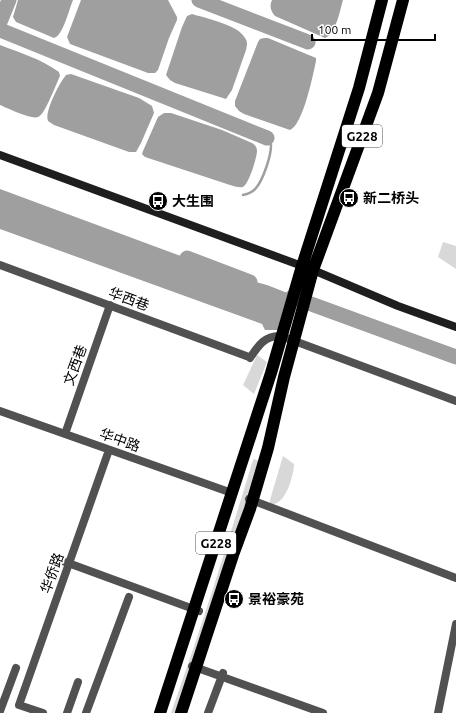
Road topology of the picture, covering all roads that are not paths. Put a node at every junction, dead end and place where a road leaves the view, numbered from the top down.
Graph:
1 (382, 0) edge
2 (403, 0) edge
3 (0, 155) edge
4 (0, 265) edge
5 (308, 268) junction
6 (303, 284) junction
7 (110, 306) junction
8 (456, 327) edge
9 (456, 401) edge
10 (0, 411) edge
11 (64, 434) junction
12 (109, 450) junction
13 (232, 494) junction
14 (248, 499) dead end
15 (60, 560) dead end
16 (456, 578) edge
17 (129, 597) dead end
18 (199, 612) dead end
19 (456, 624) edge
20 (192, 666) dead end
21 (16, 668) dead end
22 (223, 672) dead end
23 (78, 682) dead end
24 (23, 708) edge
25 (0, 711) edge
26 (43, 713) edge
27 (67, 713) edge
28 (86, 713) edge
29 (160, 713) edge
30 (181, 713) edge
31 (208, 713) edge
32 (320, 713) edge
33 (438, 713) edge

1 - 5 highway, G228
2 - 5 highway, G228
3 - 5 street
4 - 7 street, 华西巷
5 - 6 highway, G228
5 - 8 street
6 - 13 highway, G228
6 - 30 highway, G228
7 - 9 street, 华西巷
7 - 11 street, 文西巷
10 - 11 street, 华中路
11 - 12 street, 华中路
12 - 13 street, 华中路
12 - 24 street, 华侨路
13 - 29 highway, G228
14 - 16 street
15 - 18 street
17 - 28 street
19 - 33 street
20 - 32 street
21 - 25 street
22 - 31 street
23 - 27 street
24 - 26 street

